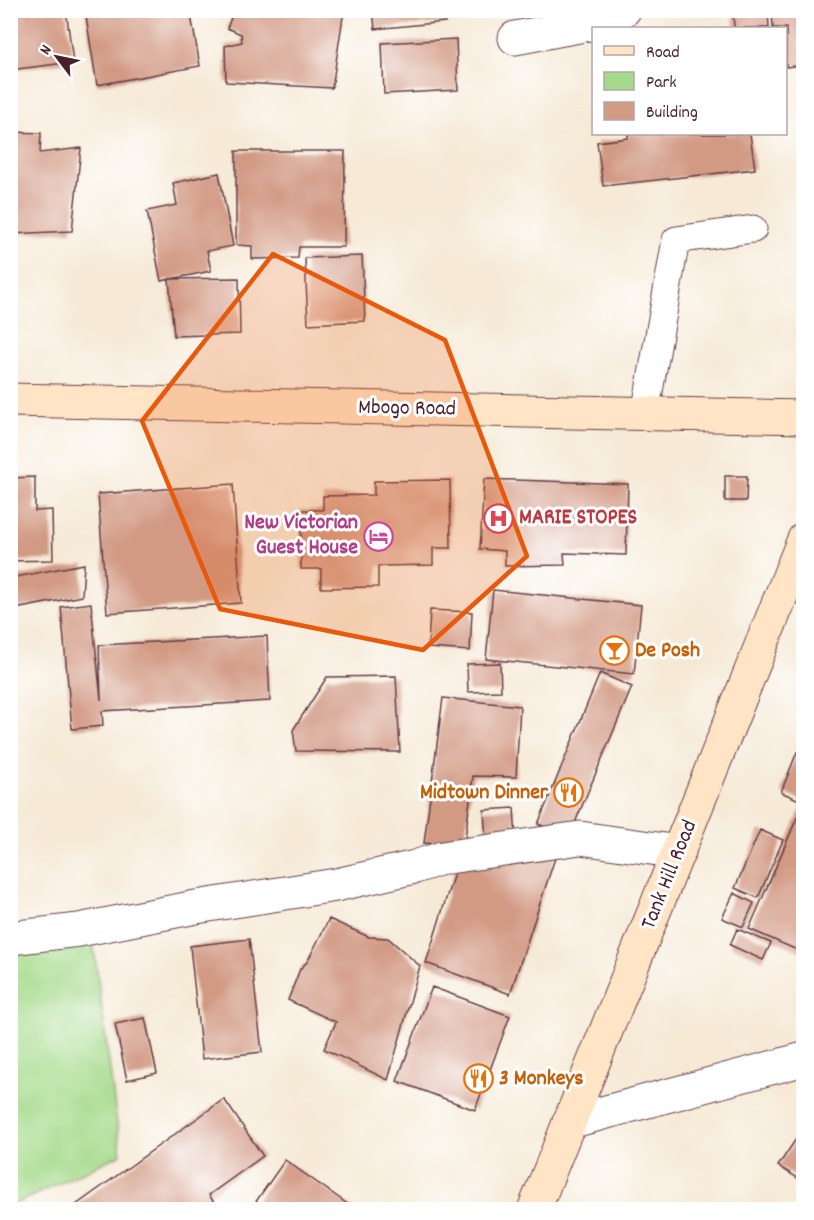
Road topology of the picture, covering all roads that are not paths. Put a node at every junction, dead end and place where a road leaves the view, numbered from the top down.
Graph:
1 (624, 10) edge
2 (515, 38) dead end
3 (753, 230) dead end
4 (10, 400) edge
5 (645, 414) junction
6 (804, 417) edge
7 (804, 539) edge
8 (680, 852) junction
9 (10, 938) edge
10 (804, 1059) edge
11 (569, 1122) junction
12 (534, 1209) edge

1 - 2 street
3 - 5 lane
4 - 5 street, Mbogo Road
5 - 6 street, Mbogo Road
7 - 8 street, Tank Hill Road
8 - 9 street
8 - 11 street, Tank Hill Road
10 - 11 street
11 - 12 street, Tank Hill Road

